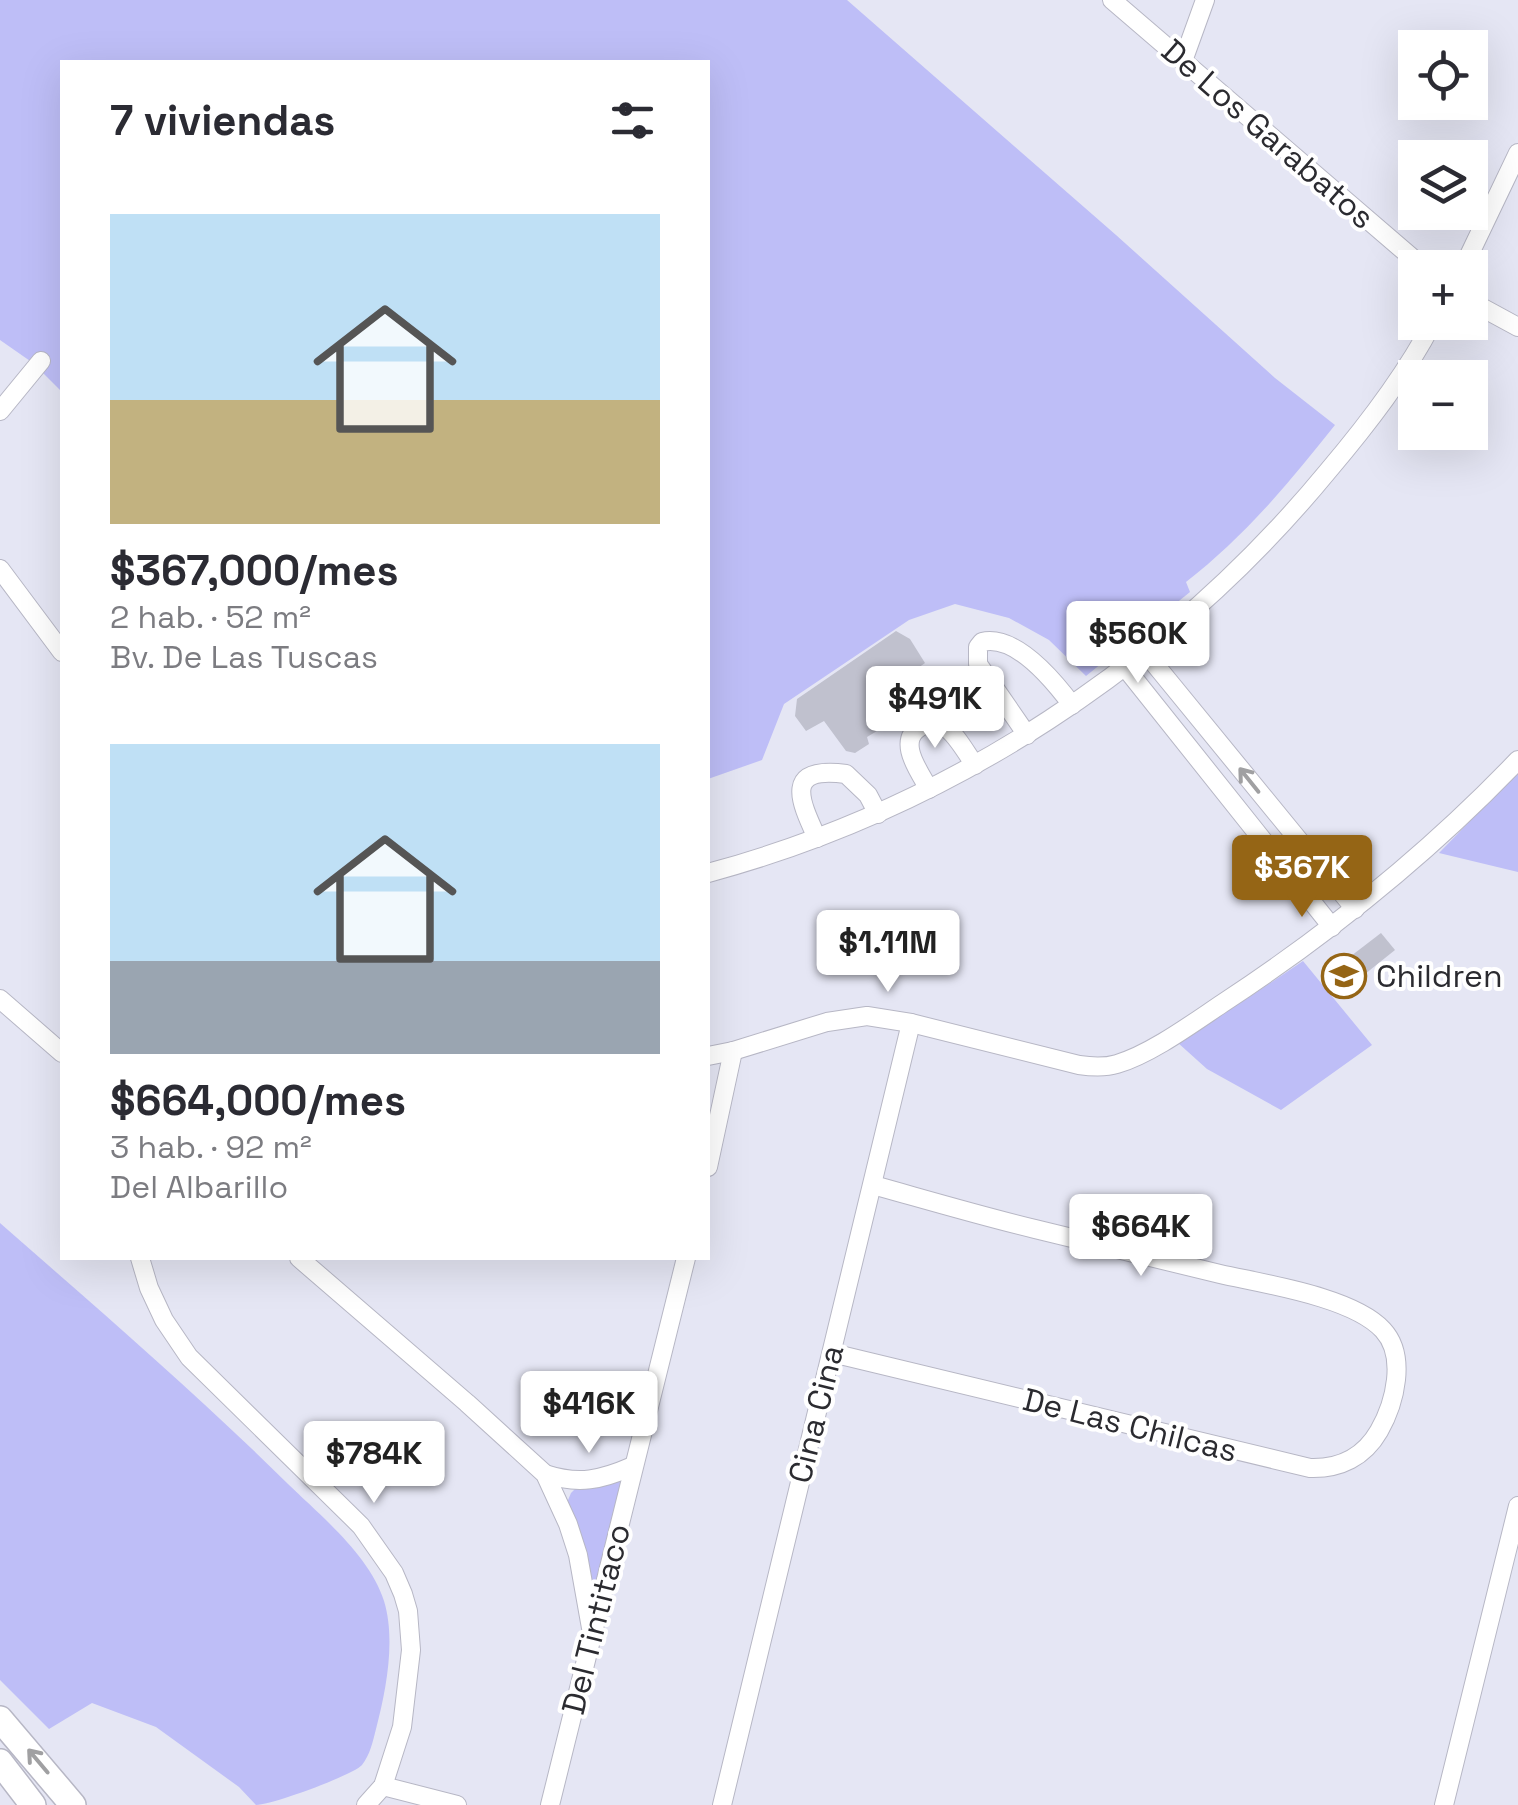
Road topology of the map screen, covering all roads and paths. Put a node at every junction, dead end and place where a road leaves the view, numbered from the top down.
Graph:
1 (1112, 0) edge
2 (1205, 0) edge
3 (1184, 61) junction
4 (1518, 153) edge
5 (1403, 250) edge
6 (1471, 250) edge
7 (1488, 311) edge
8 (1518, 327) edge
9 (1424, 340) edge
10 (41, 361) dead end
11 (0, 410) edge
12 (0, 568) edge
13 (60, 649) edge
14 (1144, 651) junction
15 (1124, 666) junction
16 (1072, 705) junction
17 (1027, 734) junction
18 (1518, 760) edge
19 (975, 765) junction
20 (929, 788) junction
21 (878, 814) junction
22 (818, 838) junction
23 (710, 872) edge
24 (1356, 909) junction
25 (1332, 927) junction
26 (0, 999) edge
27 (912, 1023) junction
28 (60, 1051) edge
29 (733, 1051) junction
30 (710, 1056) edge
31 (710, 1157) edge
32 (874, 1185) junction
33 (141, 1260) edge
34 (301, 1260) edge
35 (685, 1260) edge
36 (832, 1352) junction
37 (633, 1466) junction
38 (545, 1474) junction
39 (573, 1482) junction
40 (560, 1504) junction
41 (1518, 1506) edge
42 (592, 1638) junction
43 (0, 1719) edge
44 (0, 1762) edge
45 (375, 1795) edge
46 (33, 1805) edge
47 (73, 1805) edge
48 (351, 1805) edge
49 (457, 1805) edge
50 (550, 1805) edge
51 (722, 1805) edge
52 (1444, 1805) edge

1 - 3 street, De Los Garabatos
2 - 3 street
3 - 5 street, De Los Garabatos
4 - 6 street
7 - 8 street
9 - 14 street
10 - 11 street
12 - 13 street
14 - 15 street
24 -> 14 street
15 - 16 street
15 - 25 street
16 - 17 street
16 - 17 street
17 - 19 street
18 - 24 street
19 - 20 street
19 - 20 street
20 - 21 street
21 - 22 street
21 - 22 street
22 - 23 street
24 - 25 street
25 - 27 street
26 - 28 street
27 - 29 street
27 - 32 street, Cina Cina
29 - 30 street
29 - 31 street
32 - 36 street, Cina Cina
32 - 36 street, De Las Chilcas
33 - 45 street
34 - 38 street
35 - 37 street, Del Tintitaco
36 - 51 street, Cina Cina
37 - 39 street
37 - 42 street, Del Tintitaco
38 - 39 street
38 - 40 street
39 - 40 street
40 - 42 street
41 - 52 street
42 - 50 street, Del Tintitaco
47 -> 43 main road
44 - 46 main road
45 - 48 street
45 - 49 street

